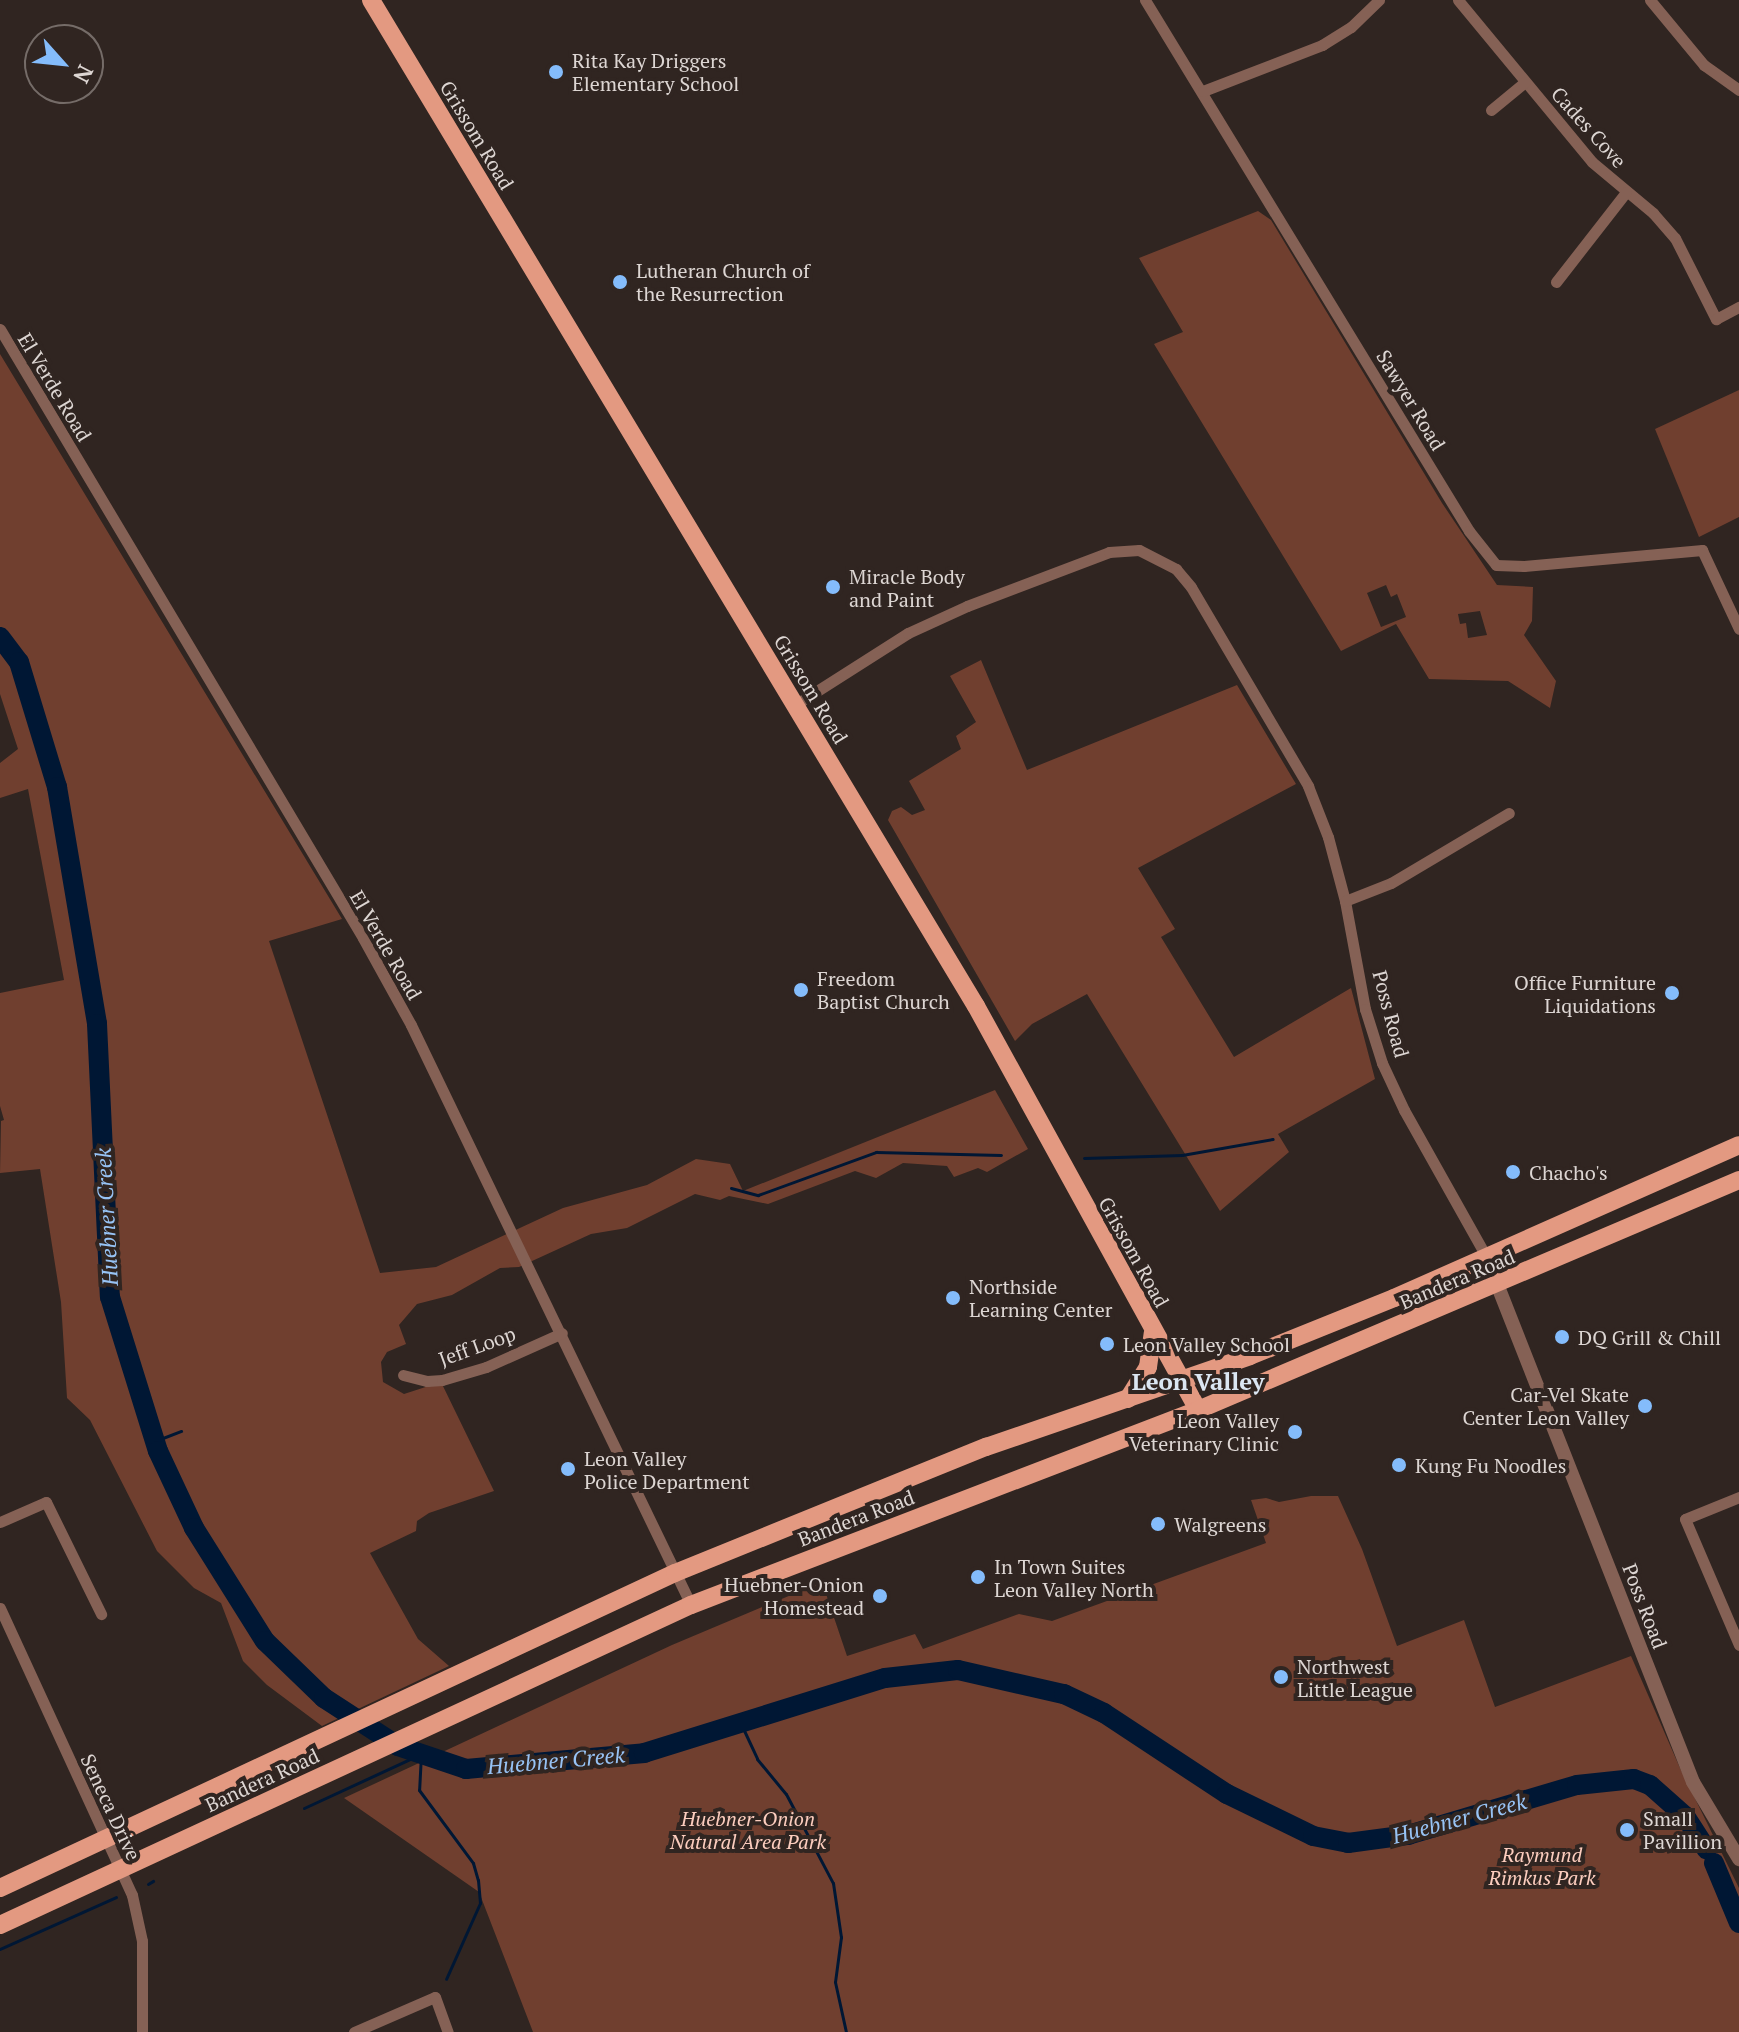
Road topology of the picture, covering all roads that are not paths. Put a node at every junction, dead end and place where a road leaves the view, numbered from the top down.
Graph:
1 (371, 0) edge
2 (1145, 0) edge
3 (1379, 0) edge
4 (1458, 0) edge
5 (1650, 0) edge
6 (1525, 82) junction
7 (1739, 90) edge
8 (1203, 91) junction
9 (1491, 110) dead end
10 (1626, 192) junction
11 (1556, 282) dead end
12 (1739, 307) edge
13 (0, 329) edge
14 (1739, 629) edge
15 (795, 705) junction
16 (1509, 813) dead end
17 (1345, 901) junction
18 (1739, 1145) edge
19 (1696, 1163) junction
20 (1739, 1180) edge
21 (1711, 1193) junction
22 (1486, 1256) junction
23 (1497, 1286) junction
24 (1153, 1330) junction
25 (562, 1333) junction
26 (403, 1375) dead end
27 (1181, 1380) junction
28 (1128, 1399) junction
29 (1198, 1410) junction
30 (1739, 1497) edge
31 (0, 1522) edge
32 (675, 1573) junction
33 (691, 1605) junction
34 (1, 1614) edge
35 (101, 1614) dead end
36 (1739, 1645) edge
37 (105, 1838) junction
38 (1734, 1840) edge
39 (1739, 1859) edge
40 (121, 1871) junction
41 (0, 1888) edge
42 (0, 1925) edge
43 (142, 2032) edge
44 (354, 2032) edge
45 (448, 2032) edge

1 - 15 main road, Grissom Road
2 - 8 street, Sawyer Road
3 - 8 street
4 - 6 street, Cades Cove
5 - 7 street
6 - 9 street
6 - 10 street, Cades Cove
8 - 14 street, Sawyer Road
10 - 11 street
10 - 12 street, Cades Cove
13 - 25 street, El Verde Road
15 - 17 street, Poss Road
15 - 24 main road, Grissom Road
16 - 17 street
17 - 22 street, Poss Road
18 - 19 main road, Bandera Road
19 - 21 main road
19 - 22 main road, Bandera Road
20 - 21 main road, Bandera Road
21 - 23 main road, Bandera Road
22 - 23 street, Poss Road
22 - 27 main road, Bandera Road
23 - 29 main road, Bandera Road
23 - 38 street, Poss Road
24 - 27 main road, Grissom Road
24 - 28 main road
25 - 26 street, Jeff Loop
25 - 32 street, El Verde Road
27 - 28 main road, Bandera Road
27 - 29 main road, Grissom Road
28 - 32 main road, Bandera Road
29 - 33 main road, Bandera Road
30 - 36 street
31 - 35 street
32 - 33 street, El Verde Road
32 - 37 main road, Bandera Road
33 - 40 main road, Bandera Road
34 - 37 street, Seneca Drive
37 - 40 street, Seneca Drive
37 - 41 main road, Bandera Road
38 - 39 street, Poss Road
40 - 42 main road, Bandera Road
40 - 43 street, Seneca Drive
44 - 45 street

